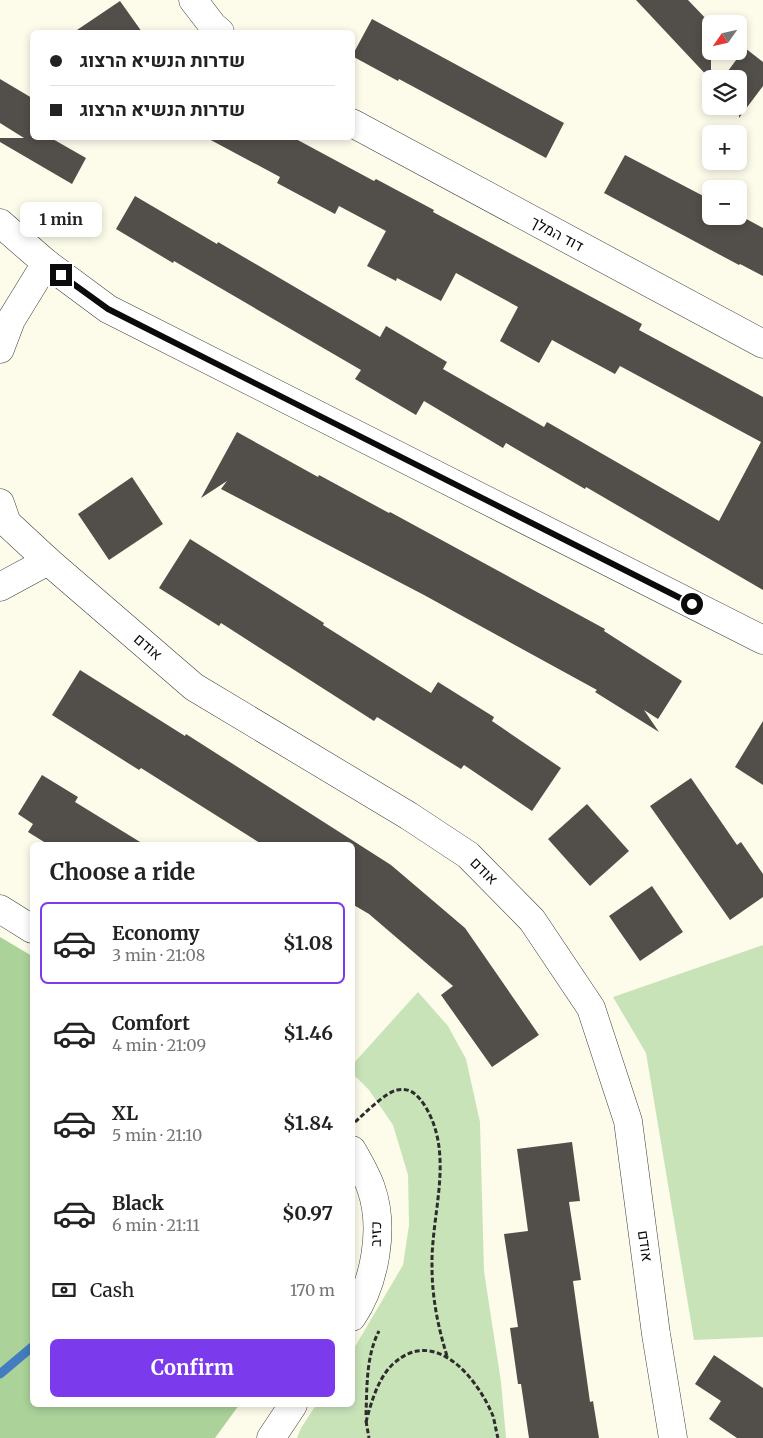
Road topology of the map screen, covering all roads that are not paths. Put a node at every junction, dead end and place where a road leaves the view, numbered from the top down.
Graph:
1 (193, 0) edge
2 (218, 30) edge
3 (355, 125) edge
4 (0, 223) edge
5 (46, 263) junction
6 (763, 344) edge
7 (0, 349) edge
8 (0, 503) edge
9 (48, 561) junction
10 (0, 587) edge
11 (763, 640) edge
12 (0, 909) edge
13 (30, 928) edge
14 (355, 1156) edge
15 (355, 1313) edge
16 (292, 1407) edge
17 (271, 1438) edge
18 (673, 1438) edge

1 - 2 street
3 - 6 street, דוד המלך
4 - 5 street
5 - 7 street
5 - 11 street
8 - 9 street, אודם
9 - 10 street
9 - 18 street, אודם
12 - 13 street
14 - 15 street, כזיב
16 - 17 street

